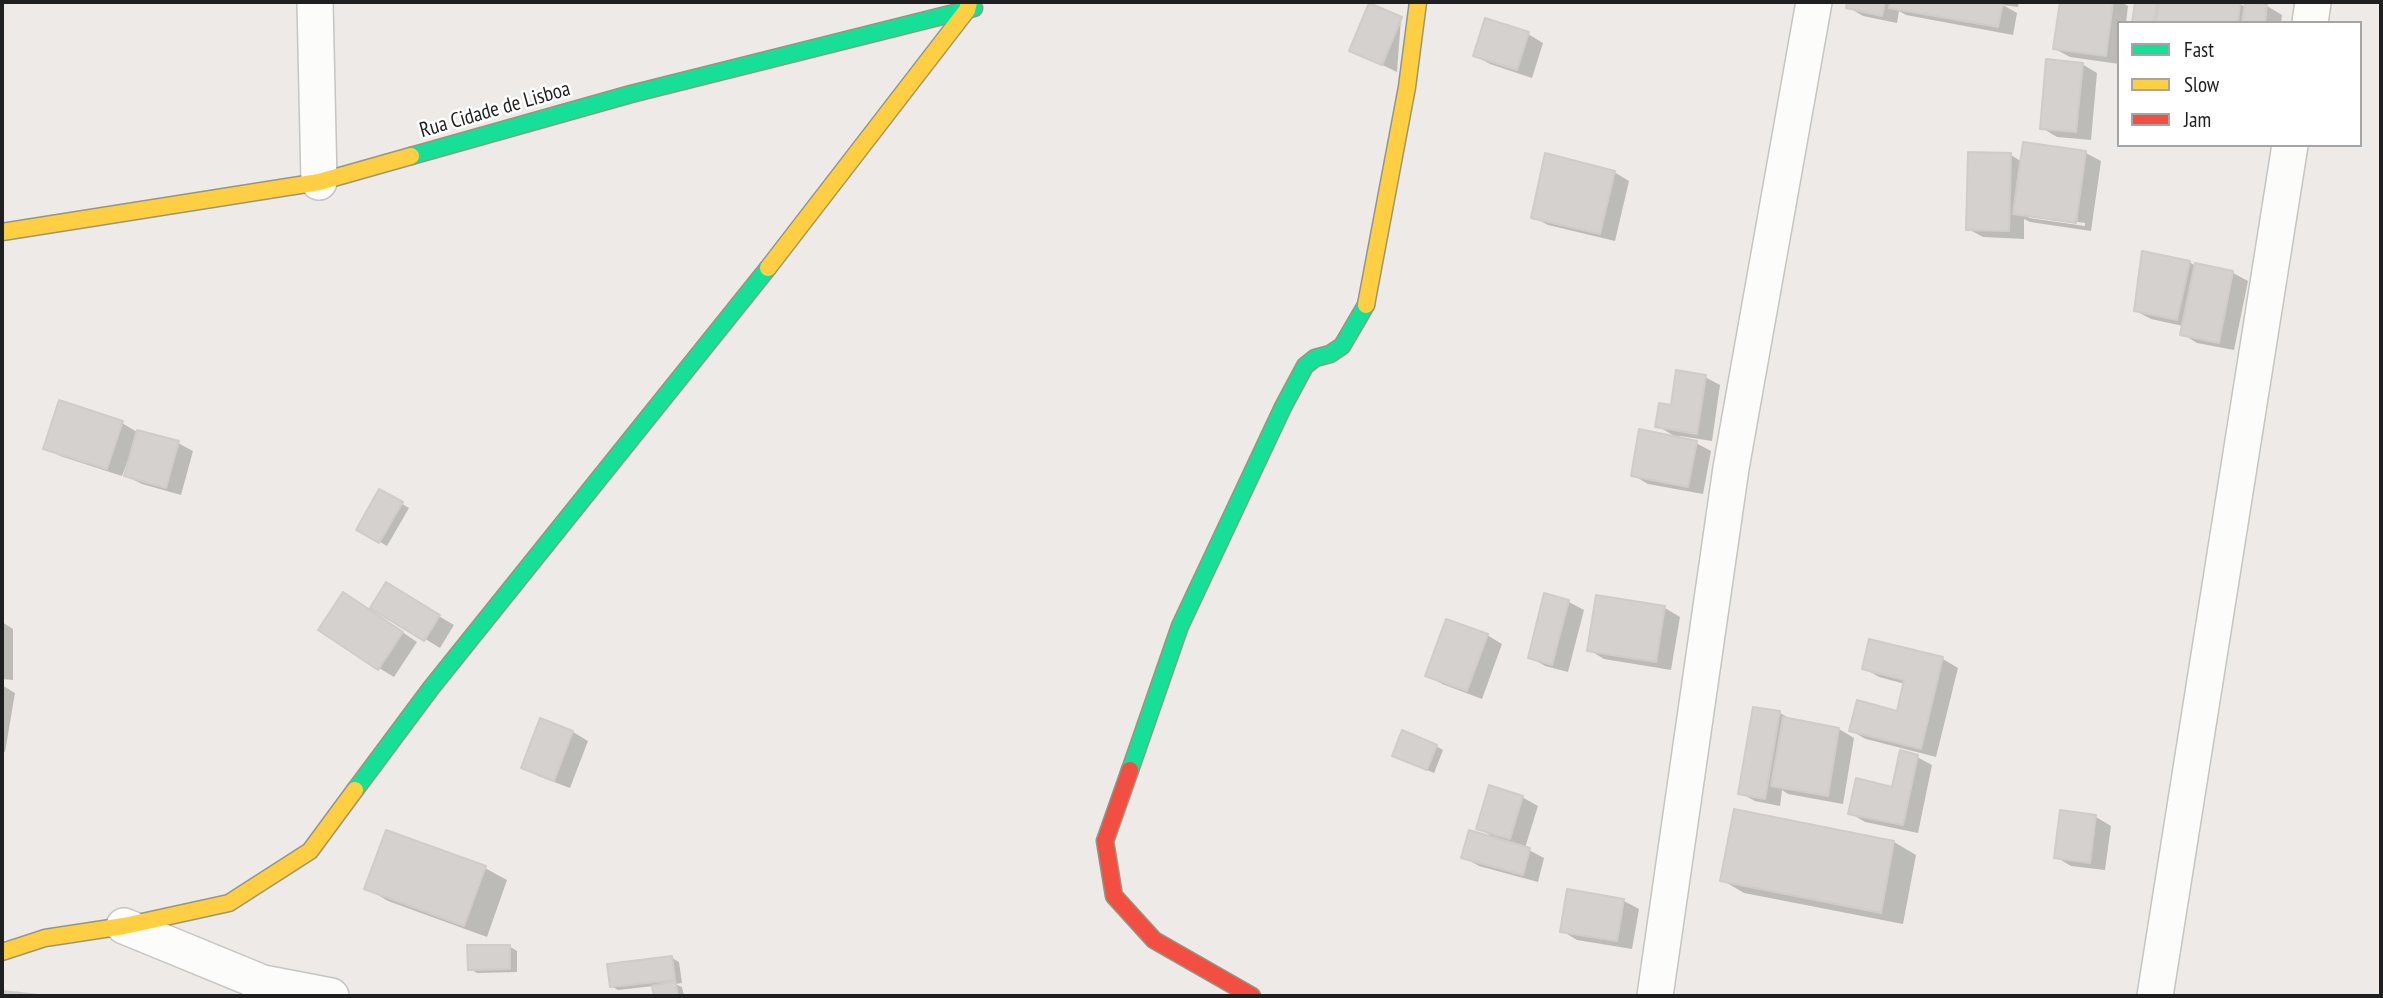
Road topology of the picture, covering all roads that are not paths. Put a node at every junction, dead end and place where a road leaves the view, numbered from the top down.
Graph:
1 (315, 2) edge
2 (1419, 2) edge
3 (1814, 2) edge
4 (2313, 2) edge
5 (974, 5) edge
6 (2310, 21) edge
7 (2290, 147) edge
8 (319, 182) junction
9 (2, 232) edge
10 (124, 926) junction
11 (2, 952) edge
12 (331, 996) edge
13 (1252, 996) edge
14 (1655, 996) edge
15 (2155, 996) edge

1 - 8 street
2 - 13 street
3 - 14 street
4 - 6 street
5 - 8 street, Rua Cidade de Lisboa
5 - 10 street
7 - 15 street
8 - 9 street, Rua Cidade de Lisboa
10 - 11 street
10 - 12 street

